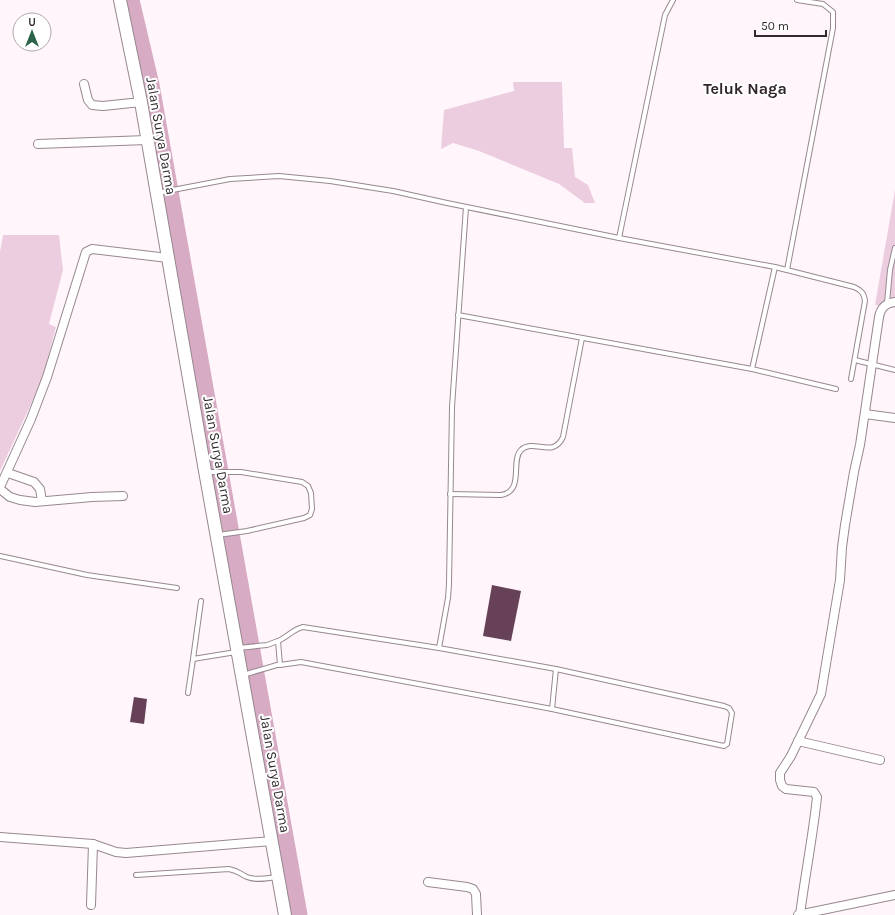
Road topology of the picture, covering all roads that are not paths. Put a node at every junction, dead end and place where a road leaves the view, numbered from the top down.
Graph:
1 (120, 0) edge
2 (673, 0) edge
3 (797, 0) edge
4 (84, 84) dead end
5 (140, 102) junction
6 (147, 140) junction
7 (38, 144) dead end
8 (159, 192) junction
9 (466, 207) junction
10 (619, 238) junction
11 (895, 248) edge
12 (168, 258) junction
13 (775, 267) junction
14 (787, 270) junction
15 (891, 302) edge
16 (458, 315) junction
17 (582, 338) junction
18 (855, 360) junction
19 (872, 364) junction
20 (752, 369) junction
21 (895, 370) edge
22 (851, 379) dead end
23 (836, 389) dead end
24 (865, 414) junction
25 (895, 418) edge
26 (208, 472) junction
27 (8, 473) junction
28 (0, 488) edge
29 (450, 494) junction
30 (123, 496) dead end
31 (42, 501) junction
32 (221, 535) junction
33 (0, 556) edge
34 (177, 588) dead end
35 (201, 600) dead end
36 (278, 641) junction
37 (439, 648) junction
38 (241, 649) junction
39 (194, 659) junction
40 (279, 665) junction
41 (556, 669) junction
42 (247, 674) junction
43 (188, 693) dead end
44 (552, 709) junction
45 (798, 741) junction
46 (880, 760) dead end
47 (0, 837) edge
48 (272, 841) junction
49 (93, 844) junction
50 (136, 875) dead end
51 (278, 877) junction
52 (428, 882) dead end
53 (895, 895) edge
54 (91, 905) dead end
55 (285, 915) edge
56 (477, 915) edge
57 (799, 915) edge

1 - 5 main road, Jalan Surya Darma
2 - 10 lane
3 - 14 lane
4 - 5 street
5 - 6 main road, Jalan Surya Darma
6 - 7 street
6 - 8 main road, Jalan Surya Darma
8 - 9 lane
8 - 12 main road, Jalan Surya Darma
9 - 10 lane
9 - 16 lane
10 - 13 lane
11 - 15 lane
12 - 26 main road, Jalan Surya Darma
12 - 27 street
13 - 14 lane
13 - 20 lane
14 - 18 lane
15 - 19 street
16 - 17 lane
16 - 29 lane
17 - 20 lane
17 - 29 lane
18 - 19 lane
18 - 22 lane
19 - 21 lane
19 - 24 street
20 - 23 lane
24 - 25 street
24 - 45 street
26 - 32 main road, Jalan Surya Darma
26 - 32 lane
27 - 28 street
27 - 31 street
28 - 31 street
29 - 37 lane
30 - 31 street
32 - 38 main road, Jalan Surya Darma
33 - 34 lane
35 - 39 lane
36 - 37 lane
36 - 38 lane
36 - 40 lane
37 - 41 lane
38 - 39 lane
38 - 42 main road, Jalan Surya Darma
39 - 43 lane
40 - 42 lane
40 - 44 lane
41 - 44 lane
41 - 44 lane
42 - 48 main road, Jalan Surya Darma
45 - 46 street
45 - 57 street
47 - 49 street
48 - 49 street
48 - 51 main road, Jalan Surya Darma
49 - 54 street
50 - 51 lane
51 - 55 main road, Jalan Surya Darma
52 - 56 street
53 - 57 street

